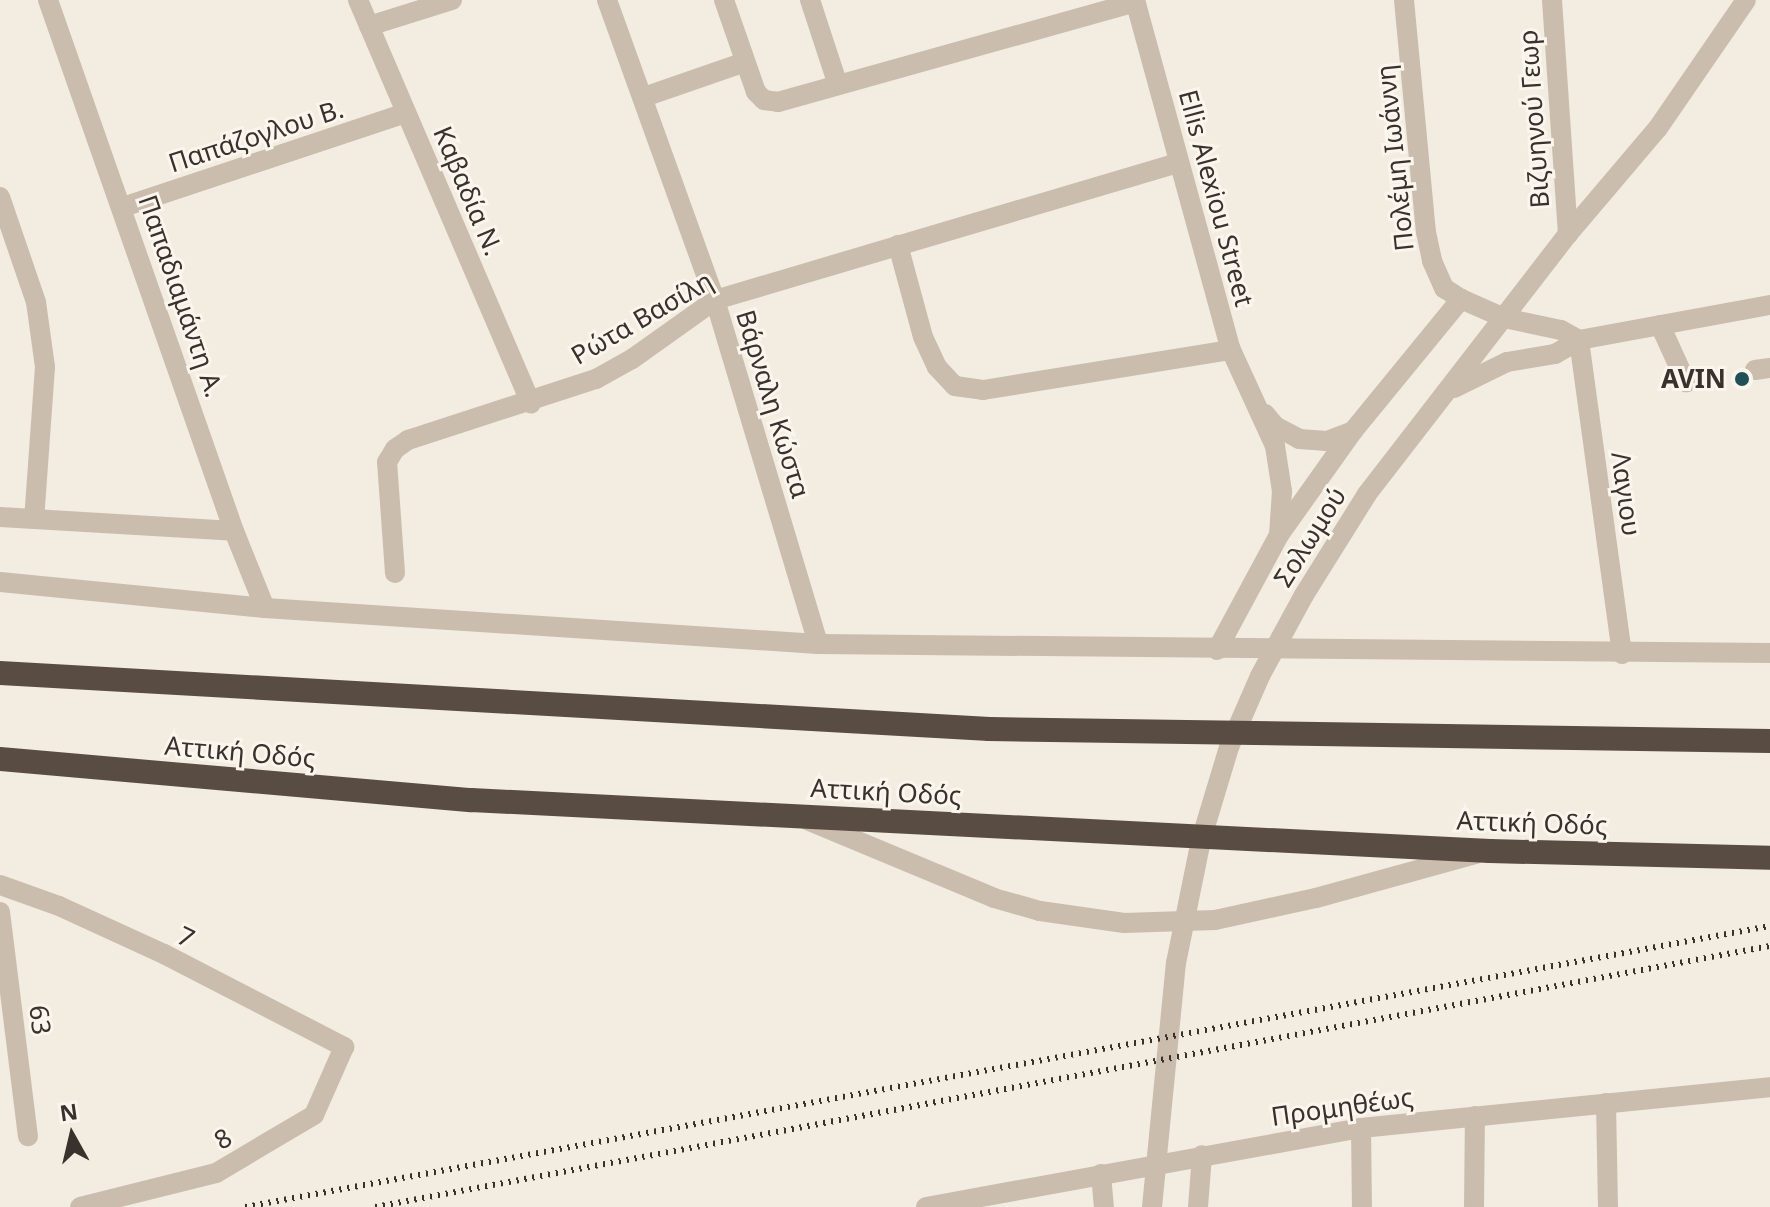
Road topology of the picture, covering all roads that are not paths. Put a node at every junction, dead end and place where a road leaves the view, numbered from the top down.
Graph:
1 (48, 0) edge
2 (358, 0) edge
3 (452, 0) edge
4 (607, 0) edge
5 (724, 0) edge
6 (810, 0) edge
7 (1404, 0) edge
8 (1552, 0) edge
9 (1746, 0) edge
10 (1135, 1) edge
11 (369, 26) junction
12 (745, 62) junction
13 (838, 85) junction
14 (644, 97) junction
15 (406, 113) junction
16 (1178, 163) junction
17 (0, 197) edge
18 (123, 207) junction
19 (1568, 234) junction
20 (898, 245) junction
21 (1461, 299) junction
22 (715, 300) junction
23 (1770, 305) edge
24 (1504, 318) junction
25 (1660, 325) junction
26 (1579, 340) junction
27 (1231, 350) junction
28 (1707, 378) dead end
29 (1443, 394) junction
30 (531, 403) junction
31 (1258, 405) junction
32 (1353, 431) junction
33 (0, 517) edge
34 (34, 519) junction
35 (234, 531) junction
36 (1279, 535) junction
37 (395, 573) dead end
38 (0, 582) edge
39 (265, 608) junction
40 (818, 644) junction
41 (1217, 650) junction
42 (1770, 653) edge
43 (1622, 654) junction
44 (0, 673) edge
45 (1770, 741) edge
46 (0, 759) edge
47 (795, 816) junction
48 (1490, 851) junction
49 (1770, 858) edge
50 (0, 885) edge
51 (0, 912) edge
52 (2, 939) edge
53 (344, 1047) joint
54 (10, 1074) edge
55 (1770, 1087) edge
56 (1606, 1103) junction
57 (1475, 1116) junction
58 (1361, 1128) junction
59 (28, 1136) dead end
60 (1202, 1155) junction
61 (1101, 1174) junction
62 (80, 1207) edge
63 (926, 1207) edge
64 (1104, 1207) edge
65 (1152, 1207) edge
66 (1198, 1207) edge
67 (1362, 1207) edge
68 (1474, 1207) edge
69 (1608, 1207) edge

1 - 18 street, Παπαδιαμάντη Α.
2 - 11 street, Καβαδία Ν.
3 - 11 street
4 - 14 street, Βάρναλη Κώστα
5 - 12 street
6 - 13 street
7 - 21 street, Πολέμη Ιωάννη
8 - 19 street, Βιζυηνού Γεωρ
9 - 19 street, Σολωμού
10 - 13 street
10 - 16 street, Ellis Alexiou Street
11 - 15 street, Καβαδία Ν.
12 - 13 street
12 - 14 street
14 - 22 street, Βάρναλη Κώστα
15 - 18 street, Παπάζογλου Β.
15 - 30 street, Καβαδία Ν.
16 - 20 street, Ρώτα Βασίλη
16 - 27 street, Ellis Alexiou Street
17 - 34 street
18 - 35 street, Παπαδιαμάντη Α.
19 - 24 street, Σολωμού
20 - 22 street, Ρώτα Βασίλη
20 - 27 street
21 - 24 street
21 - 32 street
22 - 30 street, Ρώτα Βασίλη
22 - 40 street, Βάρναλη Κώστα
23 - 25 street
24 - 26 street
24 - 29 street, Σολωμού
25 - 26 street
25 - 28 street
26 - 29 street
26 - 43 street, Λαγιου
27 - 31 street, Ellis Alexiou Street
29 - 65 street, Σολωμού
30 - 37 street, Ρώτα Βασίλη
31 - 32 street, Ellis Alexiou Street
31 - 36 street, Ellis Alexiou Street
32 - 36 street
33 - 34 street
34 - 35 street
35 - 39 street, Παπαδιαμάντη Α.
36 - 41 street
38 - 39 street
39 - 40 street
40 - 41 street
41 - 43 street
42 - 43 street
44 - 45 highway
46 - 47 highway, Αττική Οδός
47 - 48 highway, Αττική Οδός
47 - 48 street
48 - 49 highway, Αττική Οδός
50 - 53 street, 7
51 - 52 street, 63
52 - 54 street, 63
53 - 62 street, 8
54 - 59 street, 63
55 - 56 street, Προμηθέως
56 - 57 street, Προμηθέως
56 - 69 street
57 - 58 street, Προμηθέως
57 - 68 street
58 - 60 street, Προμηθέως
58 - 67 street
60 - 61 street, Προμηθέως
60 - 66 street
61 - 63 street, Προμηθέως
61 - 64 street

